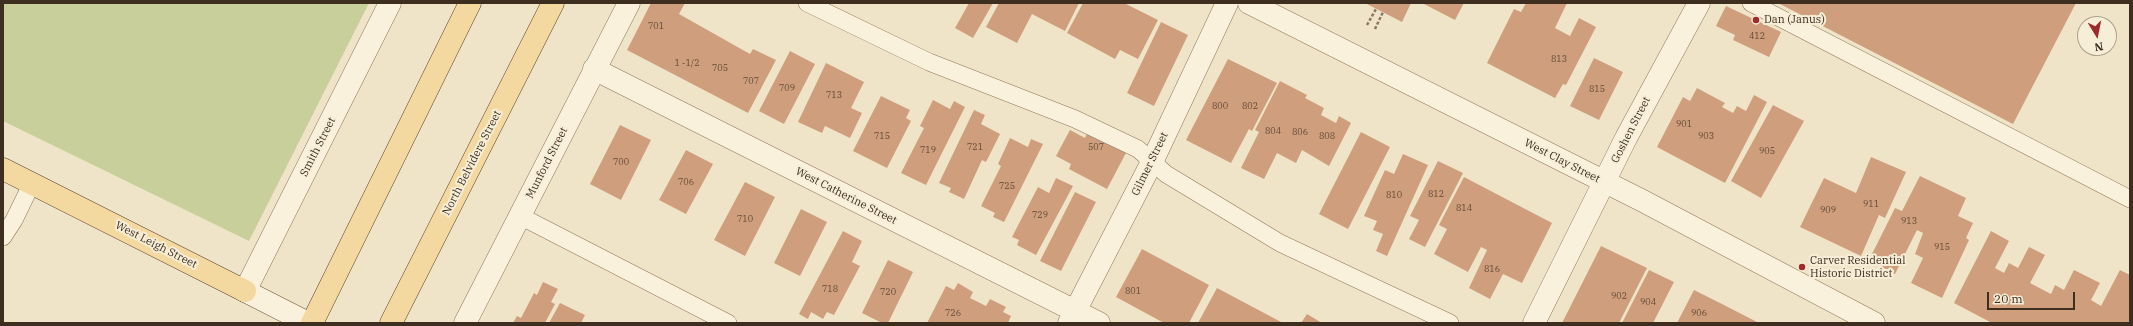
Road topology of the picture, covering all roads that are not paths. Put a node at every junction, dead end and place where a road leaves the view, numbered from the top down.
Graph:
1 (390, 3) edge
2 (470, 3) edge
3 (552, 3) edge
4 (629, 3) edge
5 (806, 3) edge
6 (1227, 3) edge
7 (1249, 3) edge
8 (1699, 3) edge
9 (1751, 3) edge
10 (594, 69) junction
11 (1152, 162) junction
12 (3, 169) edge
13 (32, 183) junction
14 (1605, 183) junction
15 (2130, 199) edge
16 (520, 216) junction
17 (3, 237) edge
18 (245, 290) junction
19 (1072, 317) edge
20 (308, 323) edge
21 (312, 323) edge
22 (391, 323) edge
23 (466, 323) edge
24 (728, 323) edge
25 (1098, 323) edge
26 (1450, 323) edge
27 (1534, 323) edge
28 (1874, 323) edge

1 - 18 street, Smith Street
2 - 21 main road
3 - 22 main road, North Belvidere Street
4 - 10 street, Munford Street
5 - 11 lane
6 - 11 street, Gilmer Street
7 - 14 street, West Clay Street
8 - 14 street, Goshen Street
9 - 15 lane
10 - 16 street, Munford Street
10 - 19 street, West Catherine Street
11 - 19 street, Gilmer Street
11 - 26 lane
12 - 13 main road, West Leigh Street
13 - 17 lane
13 - 18 main road, West Leigh Street
14 - 27 street, Goshen Street
14 - 28 street, West Clay Street
16 - 23 street, Munford Street
16 - 24 lane
18 - 20 street, West Leigh Street
19 - 25 street, West Catherine Street

